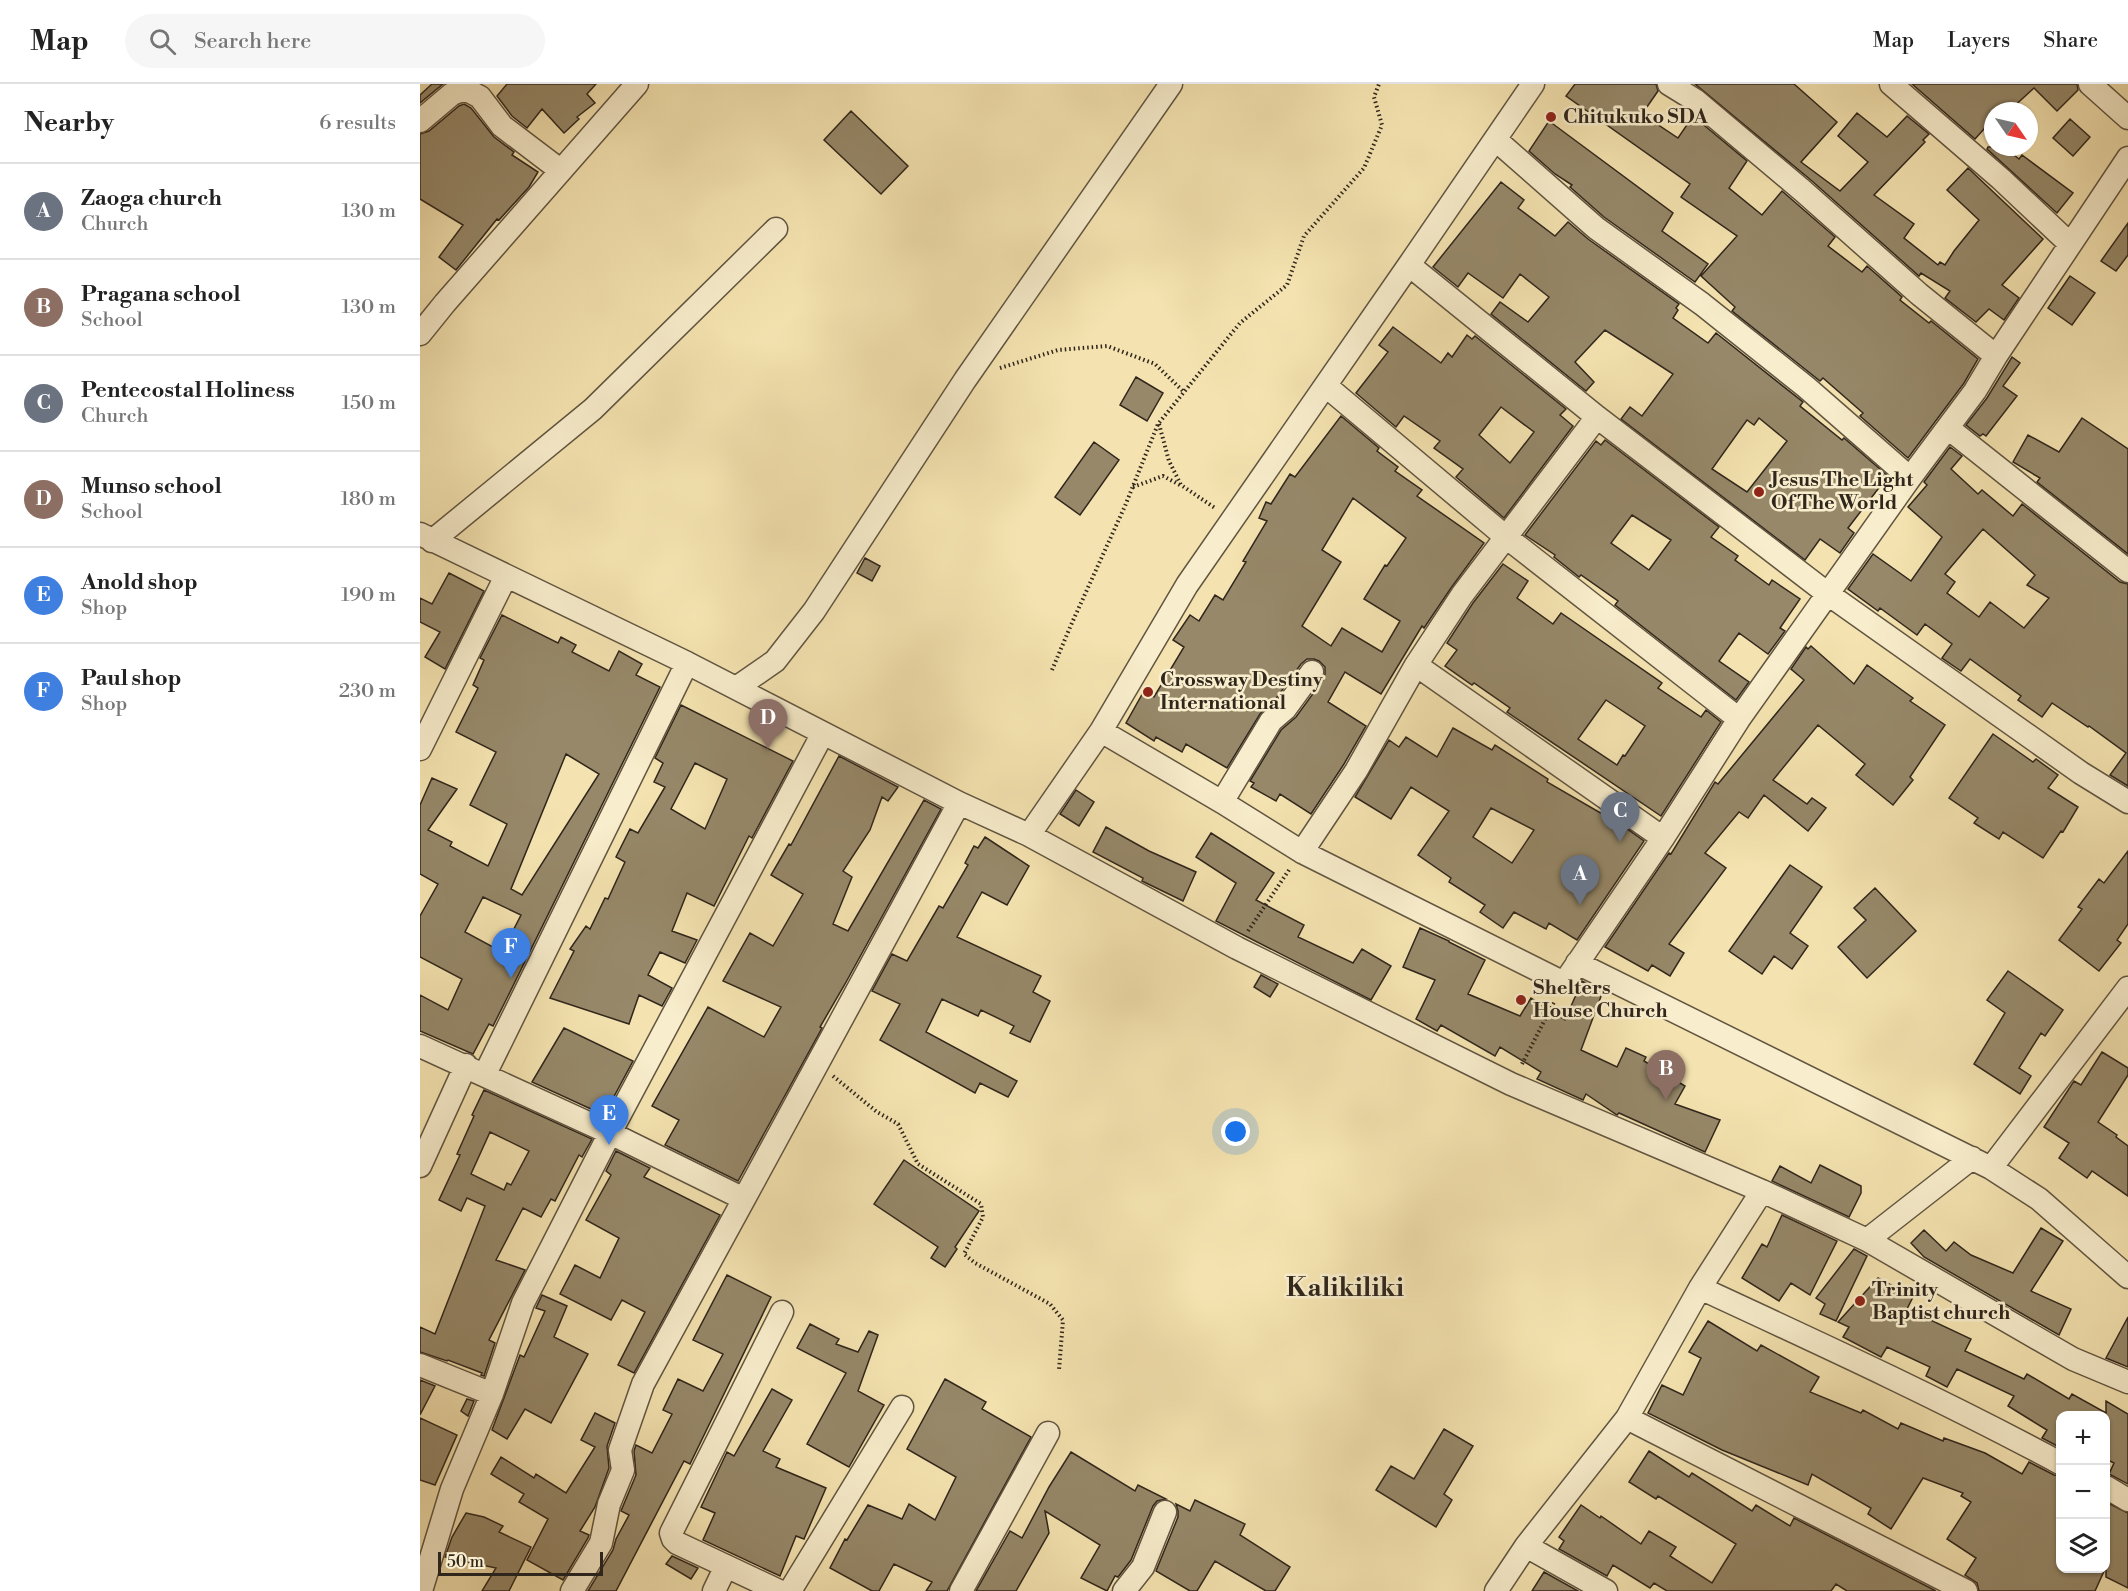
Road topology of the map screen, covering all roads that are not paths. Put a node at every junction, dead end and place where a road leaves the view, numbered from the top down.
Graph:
1 (637, 84) edge
2 (1171, 84) edge
3 (1533, 84) edge
4 (1669, 84) edge
5 (1891, 84) edge
6 (2090, 84) edge
7 (2128, 118) edge
8 (420, 120) edge
9 (1496, 140) junction
10 (2128, 158) edge
11 (560, 170) junction
12 (776, 229) dead end
13 (2070, 244) junction
14 (1409, 265) junction
15 (420, 334) edge
16 (1996, 356) junction
17 (1326, 386) junction
18 (1597, 417) junction
19 (1948, 428) junction
20 (1910, 478) junction
21 (1506, 537) junction
22 (426, 538) edge
23 (2128, 571) edge
24 (507, 576) junction
25 (1828, 594) junction
26 (687, 663) junction
27 (1416, 665) junction
28 (1312, 672) dead end
29 (736, 688) junction
30 (1739, 719) junction
31 (1101, 731) junction
32 (823, 733) junction
33 (420, 749) edge
34 (1222, 802) junction
35 (2128, 802) edge
36 (959, 803) junction
37 (1029, 835) junction
38 (1663, 838) junction
39 (1302, 852) junction
40 (1577, 963) junction
41 (2128, 990) edge
42 (420, 1046) edge
43 (475, 1070) junction
44 (610, 1133) junction
45 (1982, 1163) junction
46 (420, 1166) edge
47 (1762, 1191) junction
48 (744, 1199) junction
49 (1867, 1240) junction
50 (2128, 1277) edge
51 (1700, 1288) junction
52 (782, 1312) dead end
53 (420, 1365) edge
54 (2128, 1382) edge
55 (492, 1394) junction
56 (902, 1407) dead end
57 (1627, 1418) junction
58 (1048, 1432) dead end
59 (2056, 1460) edge
60 (2110, 1490) edge
61 (2128, 1500) edge
62 (1165, 1512) dead end
63 (1526, 1546) junction
64 (726, 1566) junction
65 (421, 1591) edge
66 (572, 1591) edge
67 (714, 1591) edge
68 (779, 1591) edge
69 (790, 1591) edge
70 (961, 1591) edge
71 (1124, 1591) edge
72 (1496, 1591) edge
73 (1606, 1591) edge
74 (1966, 1591) edge

1 - 11 street
2 - 29 street
3 - 9 street
4 - 16 street
5 - 13 street
6 - 7 street
8 - 11 street
9 - 14 street
9 - 20 street
10 - 13 street
11 - 15 street
12 - 22 street
13 - 16 street
14 - 17 street
14 - 18 street
16 - 19 street
17 - 21 street
17 - 31 street
18 - 21 street
18 - 25 street
19 - 20 street
19 - 23 street
20 - 25 street
21 - 27 street
21 - 30 street
22 - 24 street
24 - 26 street
24 - 33 street
25 - 30 street
25 - 35 street
26 - 29 street
26 - 43 street
27 - 38 street
27 - 39 street
28 - 34 street
29 - 32 street
30 - 38 street
31 - 34 street
31 - 37 street
32 - 36 street
32 - 44 street
34 - 39 street
36 - 37 street
36 - 48 street
37 - 47 street
38 - 40 street
39 - 40 street
40 - 45 street
41 - 45 street
42 - 43 street
43 - 44 street
43 - 46 street
44 - 48 street
44 - 55 street
45 - 49 street
45 - 50 street
47 - 49 street
47 - 51 street
48 - 66 street
49 - 54 street
51 - 57 street
51 - 59 street
52 - 64 street
53 - 55 street
55 - 65 street
56 - 69 street
57 - 63 street
57 - 74 street
58 - 70 street
60 - 61 street
62 - 71 street
63 - 72 street
63 - 73 street
64 - 67 street
64 - 68 street

